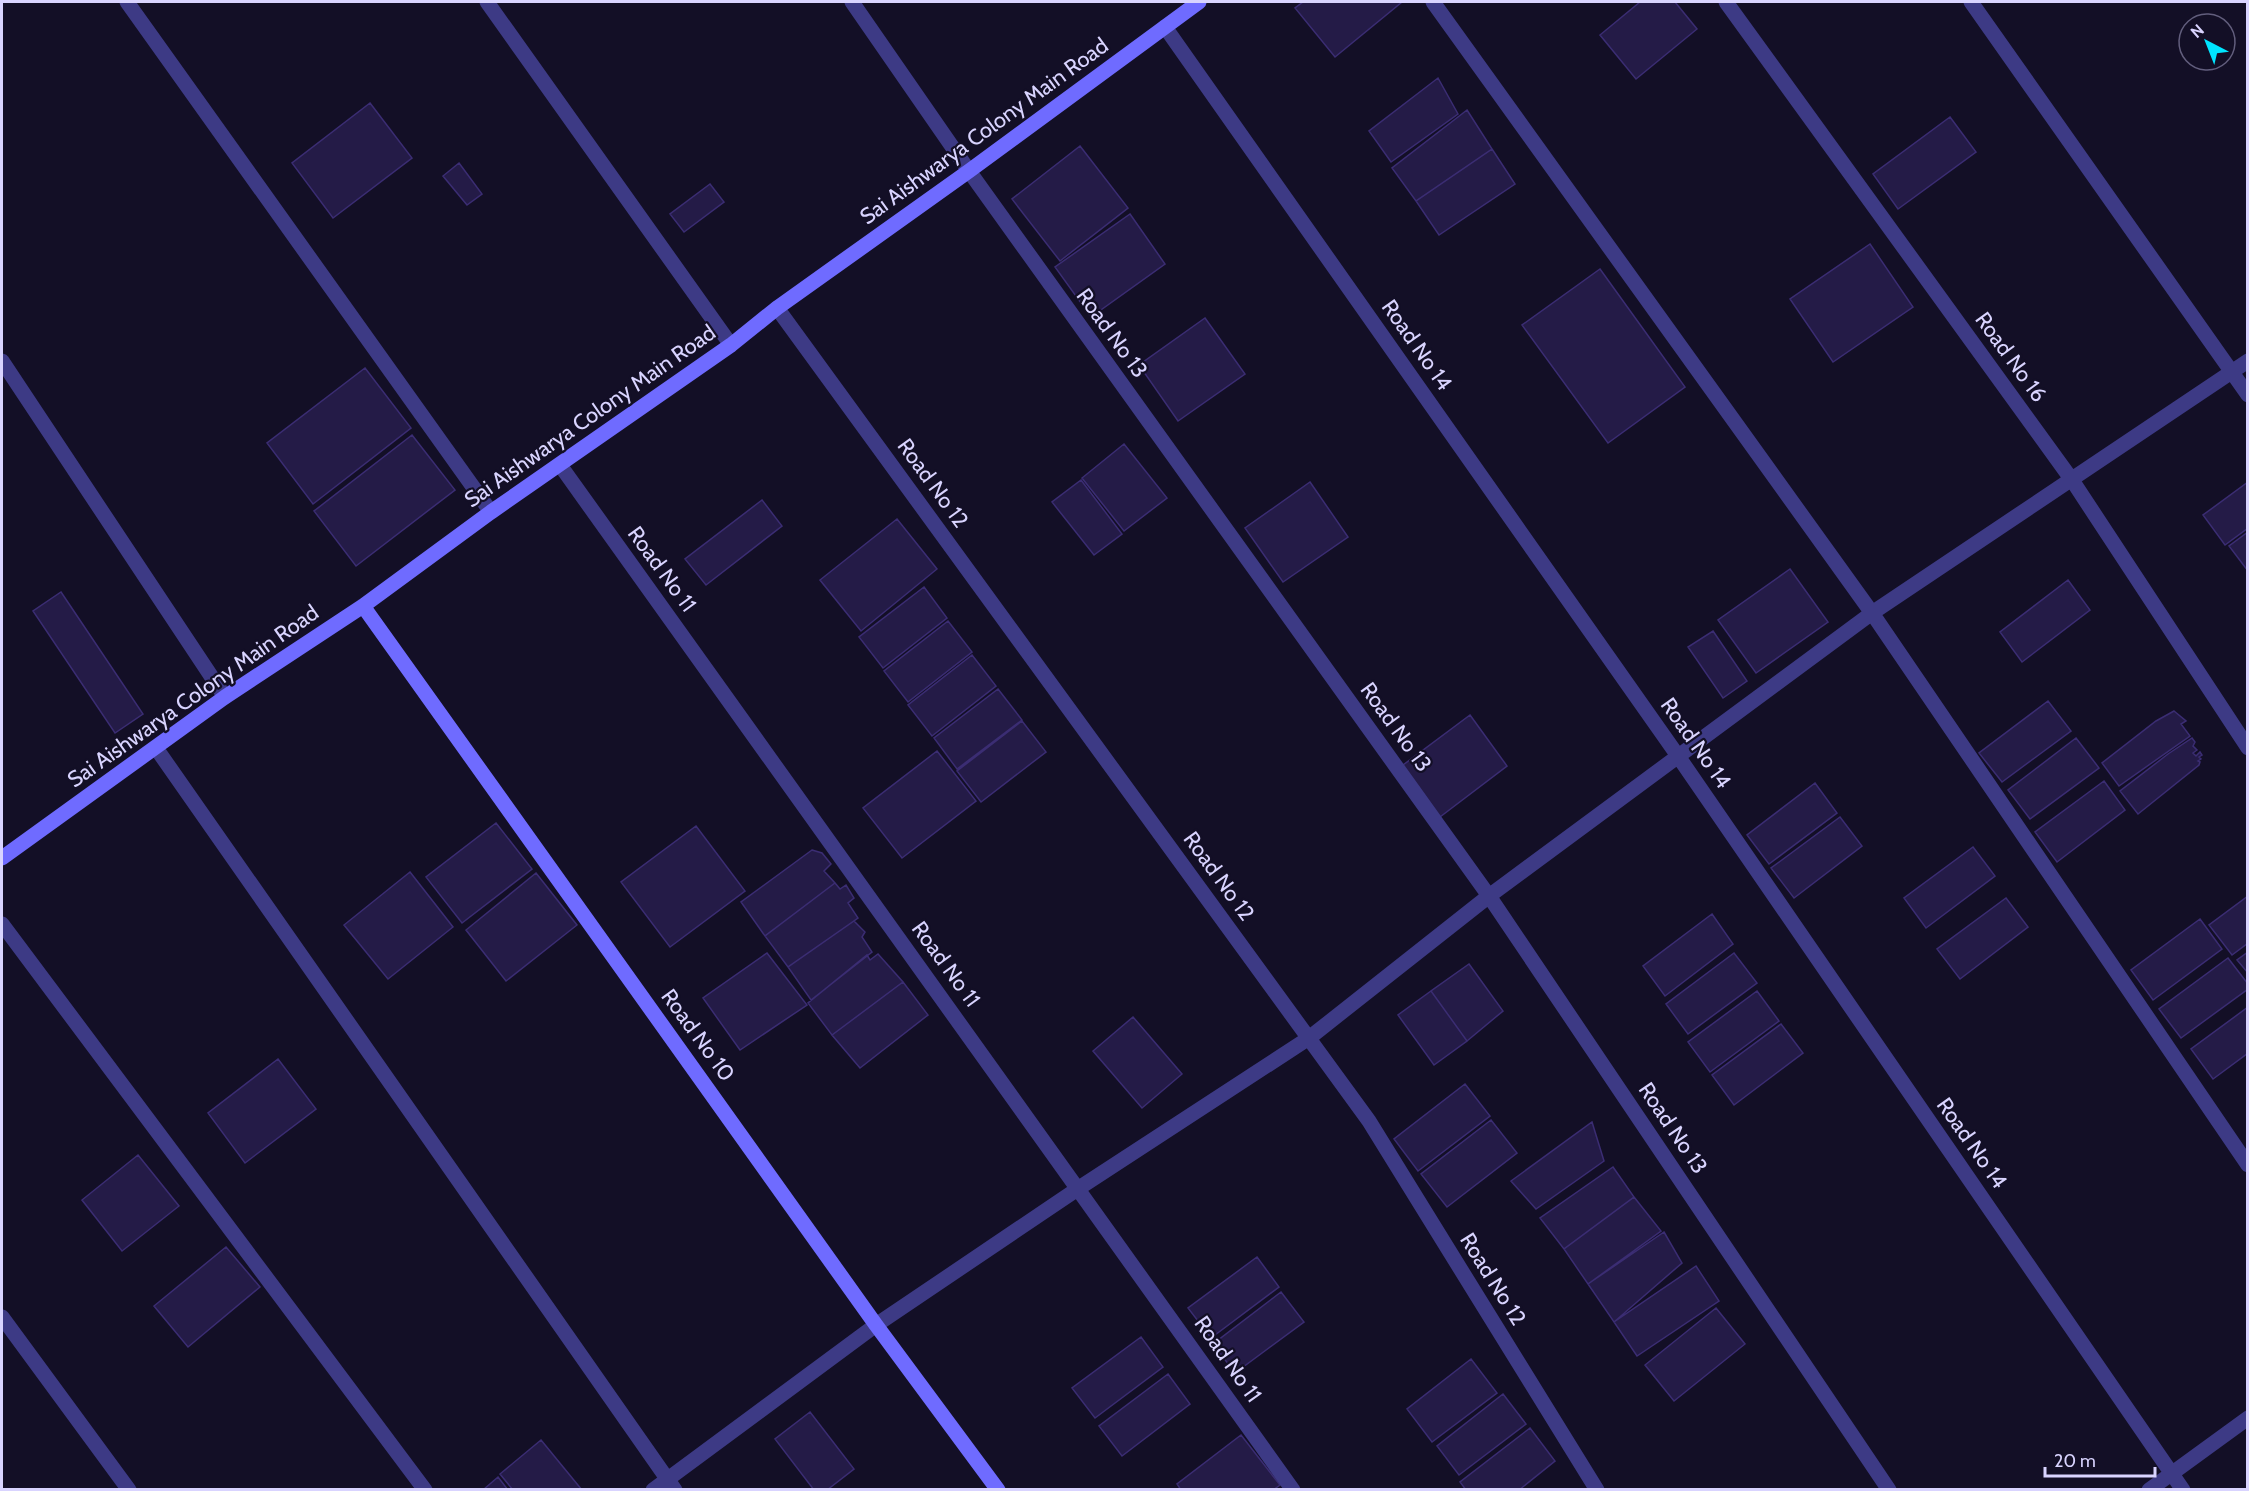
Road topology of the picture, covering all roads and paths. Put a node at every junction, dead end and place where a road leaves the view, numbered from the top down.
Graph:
1 (127, 2) edge
2 (487, 2) edge
3 (852, 2) edge
4 (1433, 2) edge
5 (1726, 2) edge
6 (1971, 2) edge
7 (1193, 3) edge
8 (1165, 27) junction
9 (969, 171) junction
10 (777, 308) junction
11 (731, 345) junction
12 (2, 361) edge
13 (2247, 361) edge
14 (2231, 373) junction
15 (2247, 395) edge
16 (560, 465) junction
17 (2072, 480) junction
18 (491, 512) junction
19 (363, 606) junction
20 (1872, 613) junction
21 (225, 697) junction
22 (156, 748) junction
23 (2247, 748) edge
24 (1678, 756) junction
25 (2, 858) edge
26 (1489, 896) junction
27 (2, 924) edge
28 (1309, 1038) junction
29 (2247, 1165) edge
30 (1079, 1188) junction
31 (2, 1317) edge
32 (876, 1325) junction
33 (2247, 1418) edge
34 (2172, 1473) junction
35 (672, 1485) edge
36 (129, 1490) edge
37 (424, 1490) edge
38 (653, 1490) edge
39 (998, 1490) edge
40 (1293, 1490) edge
41 (1598, 1490) edge
42 (1889, 1490) edge
43 (2149, 1490) edge
44 (2183, 1490) edge

1 - 18 street
2 - 11 street
3 - 9 street, Road No 13
4 - 20 street
5 - 17 street, Road No 16
6 - 14 street
7 - 8 street, Sai Aishwarya Colony Main Road
8 - 9 street, Sai Aishwarya Colony Main Road
8 - 24 street, Road No 14
9 - 10 street, Sai Aishwarya Colony Main Road
9 - 26 street, Road No 13
10 - 11 street, Sai Aishwarya Colony Main Road
10 - 28 street, Road No 12
11 - 16 street, Sai Aishwarya Colony Main Road
12 - 21 street
13 - 14 street
14 - 15 street
14 - 17 street
16 - 18 street, Sai Aishwarya Colony Main Road
16 - 30 street, Road No 11
17 - 20 street
17 - 23 street, Road No 16
18 - 19 street, Sai Aishwarya Colony Main Road
19 - 21 street, Sai Aishwarya Colony Main Road
19 - 32 street, Road No 10
20 - 24 street
20 - 29 street
21 - 22 street, Sai Aishwarya Colony Main Road
22 - 25 street, Sai Aishwarya Colony Main Road
22 - 35 street
24 - 26 street
24 - 34 street, Road No 14
26 - 28 street
26 - 42 street, Road No 13
27 - 37 street
28 - 30 street
28 - 41 street, Road No 12
30 - 32 street
30 - 40 street, Road No 11
31 - 36 street
32 - 35 street
32 - 39 street, Road No 10
33 - 34 street
34 - 43 street
34 - 44 street, Road No 14
35 - 38 street

